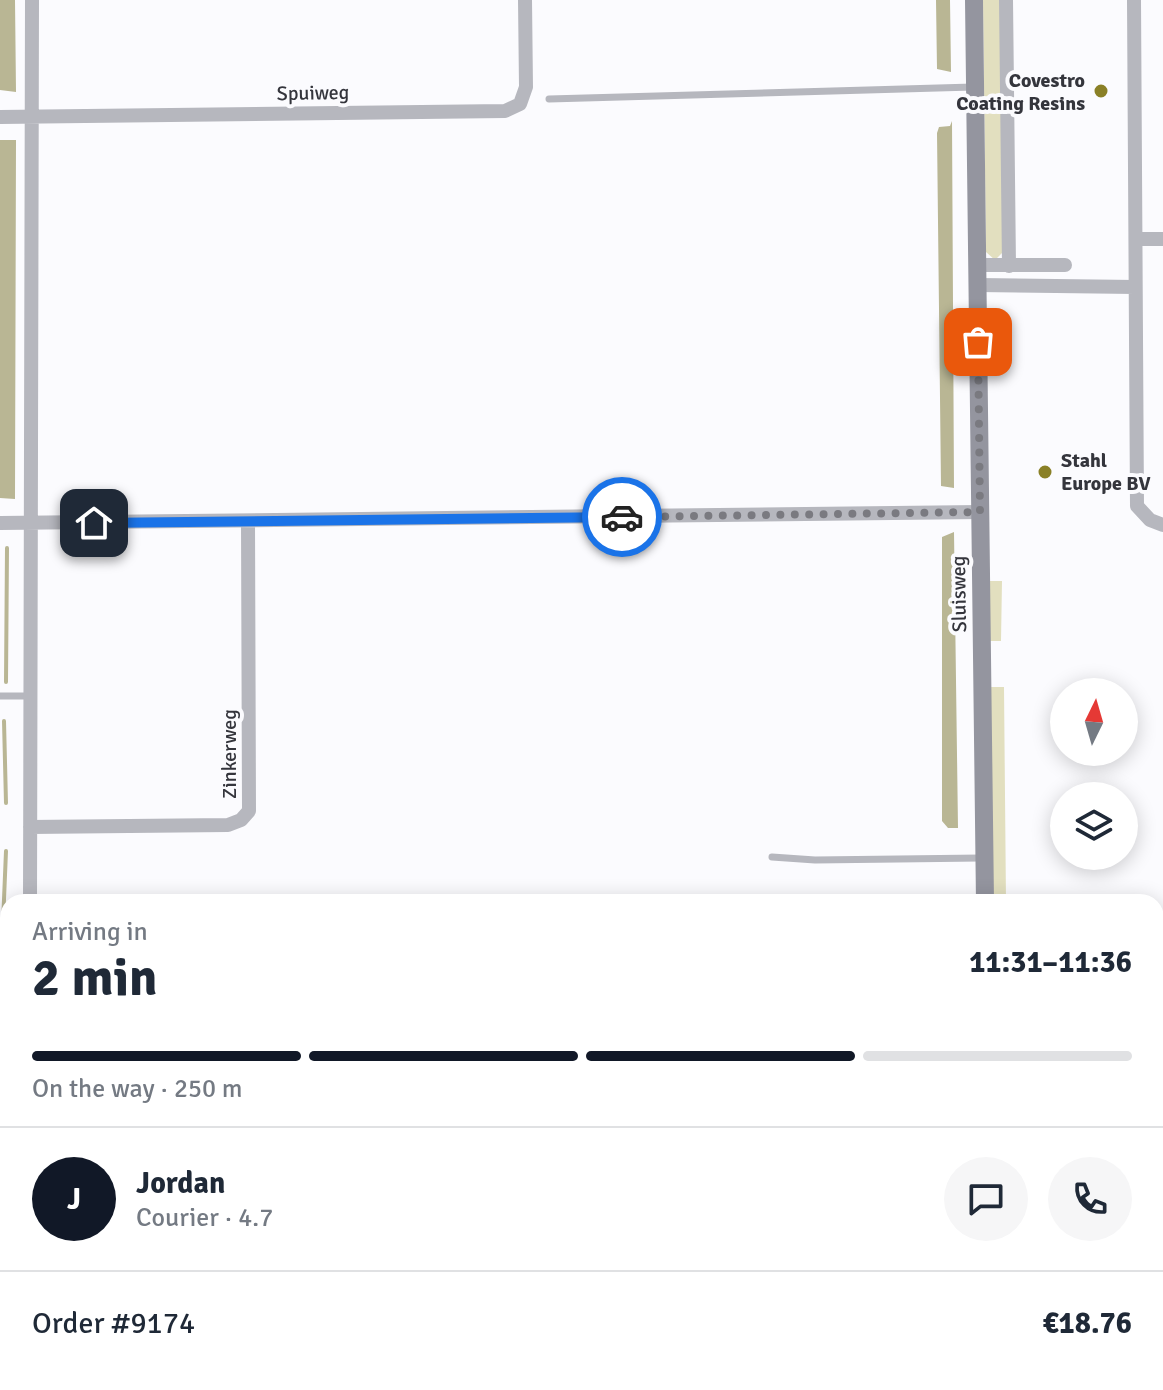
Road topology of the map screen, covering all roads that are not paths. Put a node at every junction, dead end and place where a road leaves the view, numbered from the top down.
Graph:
1 (32, 0) edge
2 (525, 0) edge
3 (974, 0) edge
4 (1006, 0) edge
5 (1134, 0) edge
6 (975, 87) junction
7 (549, 99) dead end
8 (0, 117) edge
9 (34, 117) junction
10 (1136, 239) junction
11 (1163, 239) edge
12 (977, 265) junction
13 (1065, 265) dead end
14 (1009, 266) junction
15 (978, 285) junction
16 (1135, 287) junction
17 (980, 512) junction
18 (248, 521) junction
19 (0, 523) edge
20 (32, 524) junction
21 (1163, 525) edge
22 (0, 696) edge
23 (31, 696) junction
24 (30, 827) junction
25 (772, 857) dead end
26 (984, 858) junction
27 (30, 894) edge
28 (985, 894) edge

1 - 9 street
2 - 9 street, Spuiweg
3 - 6 street, Sluisweg
4 - 14 street
5 - 10 street
6 - 7 lane
6 - 12 street, Sluisweg
8 - 9 street, Spuiweg
9 - 20 street
10 - 11 street
10 - 16 street
12 - 14 street
12 - 15 street, Sluisweg
13 - 14 street
15 - 16 street
15 - 17 street, Sluisweg
16 - 21 street
17 - 18 street
17 - 26 street, Sluisweg
18 - 20 street
18 - 24 street, Zinkerweg
19 - 20 street
20 - 23 street
22 - 23 lane
23 - 24 street
24 - 27 street
25 - 26 lane
26 - 28 street, Sluisweg

